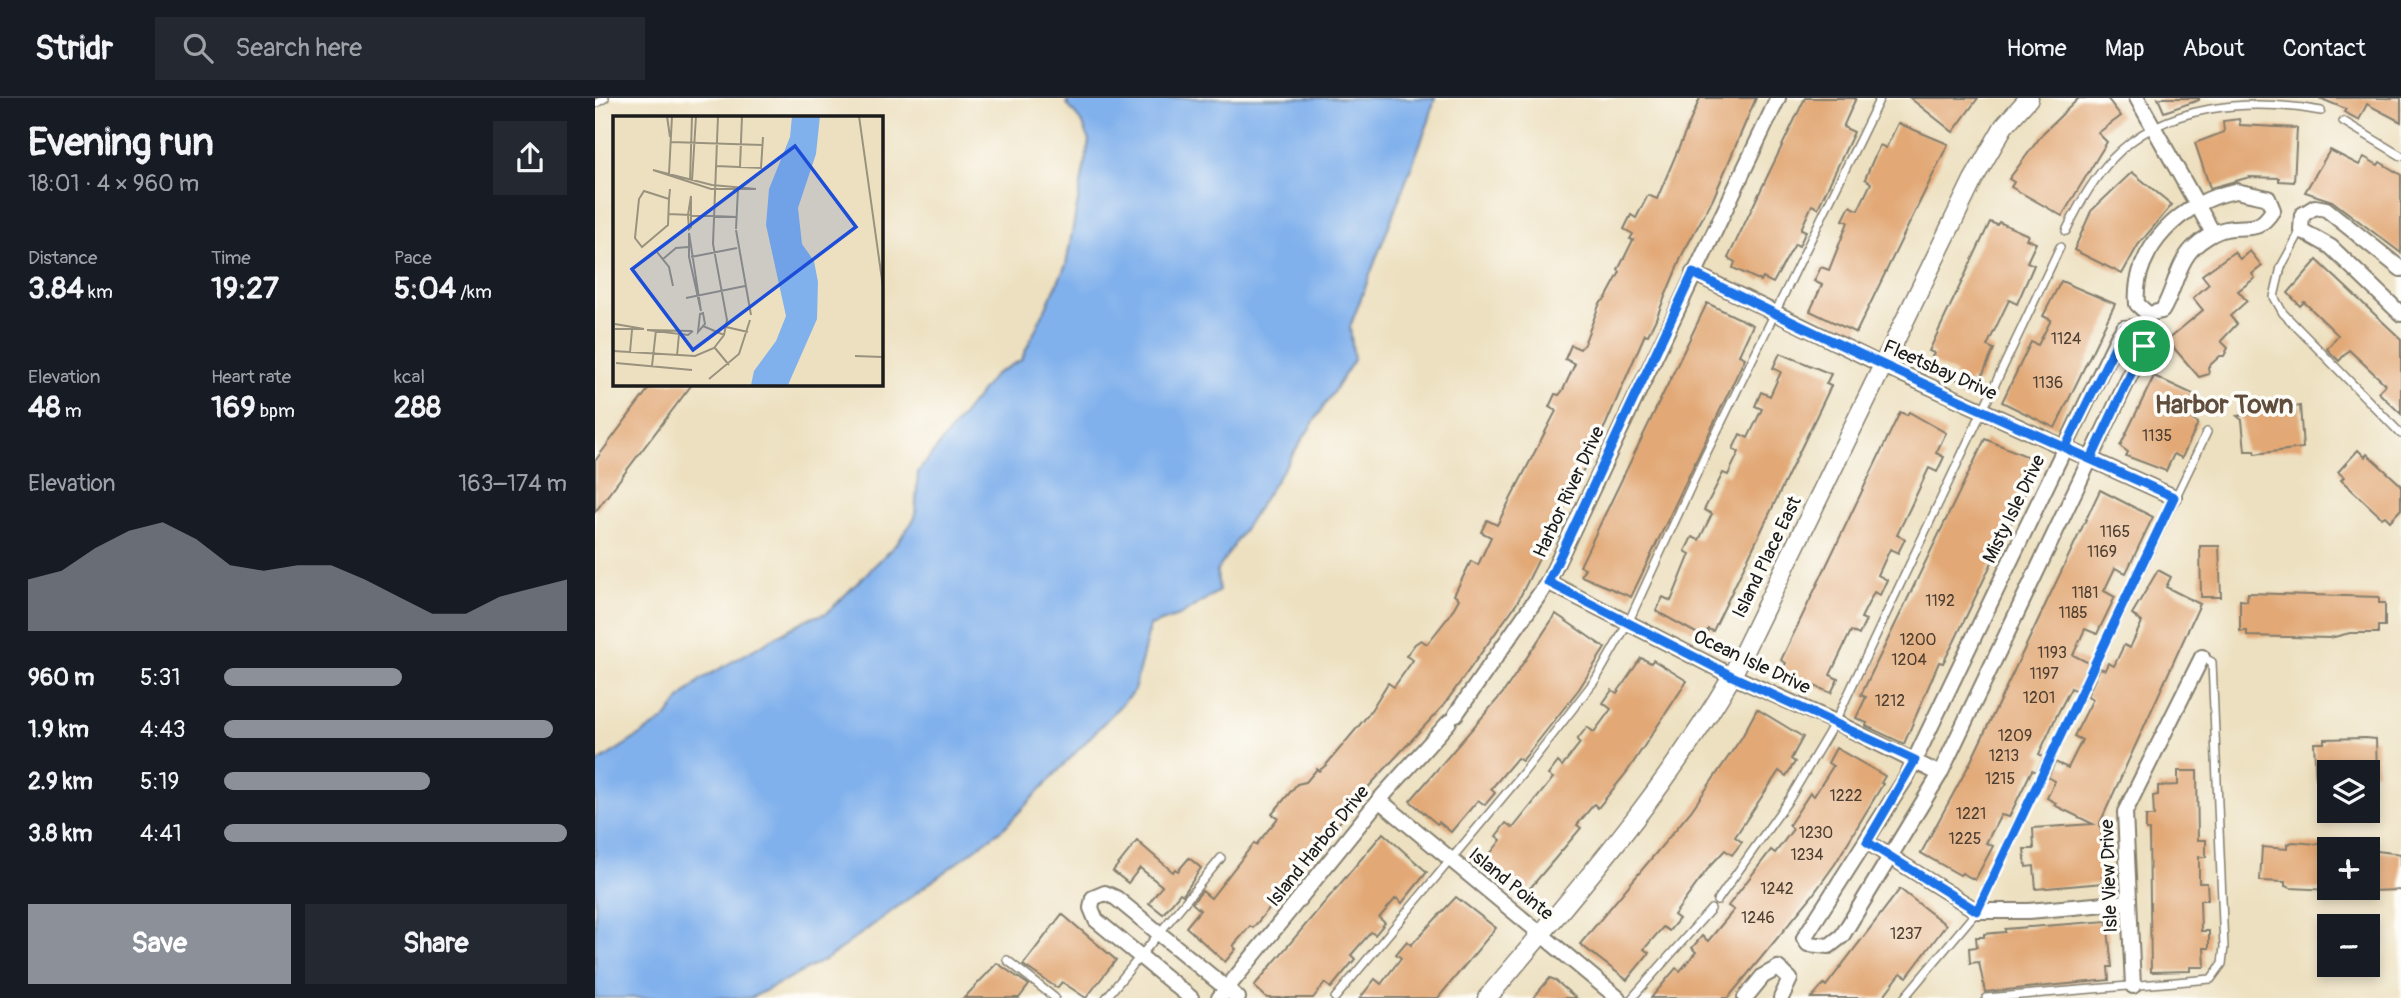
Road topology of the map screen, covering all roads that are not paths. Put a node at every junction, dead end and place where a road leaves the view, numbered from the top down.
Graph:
1 (605, 98) edge
2 (1778, 98) edge
3 (1879, 98) edge
4 (2029, 98) edge
5 (2137, 98) edge
6 (595, 103) edge
7 (2321, 111) dead end
8 (2343, 121) dead end
9 (2154, 126) junction
10 (2401, 156) edge
11 (2197, 203) junction
12 (2301, 230) junction
13 (2066, 231) dead end
14 (2213, 233) junction
15 (2060, 247) dead end
16 (2401, 269) edge
17 (1693, 273) junction
18 (2400, 310) edge
19 (1773, 314) junction
20 (1882, 365) junction
21 (1983, 411) junction
22 (2207, 432) dead end
23 (2401, 434) edge
24 (2065, 448) junction
25 (2091, 459) junction
26 (2174, 497) junction
27 (1548, 582) junction
28 (1628, 623) junction
29 (2203, 657) joint
30 (1732, 676) junction
31 (1453, 718) joint
32 (1835, 722) junction
33 (1915, 760) junction
34 (1940, 774) junction
35 (1379, 800) junction
36 (1867, 842) junction
37 (1892, 856) junction
38 (1221, 858) dead end
39 (1450, 860) junction
40 (1717, 901) dead end
41 (2128, 902) junction
42 (1711, 909) dead end
43 (1977, 911) junction
44 (1541, 933) junction
45 (1159, 934) junction
46 (1141, 957) junction
47 (1007, 960) dead end
48 (2133, 986) junction
49 (1228, 995) edge
50 (1055, 998) edge
51 (1106, 998) edge
52 (1191, 998) edge
53 (1335, 998) edge
54 (1487, 998) edge
55 (1618, 998) edge
56 (1632, 998) edge
57 (1745, 998) edge
58 (1781, 998) edge
59 (1905, 998) edge
60 (1986, 998) edge

1 - 6 lane
2 - 17 street, Harbor River Drive
3 - 19 lane
4 - 20 street, Island Place East
5 - 9 street
7 - 9 lane
8 - 10 lane
9 - 11 street
9 - 13 lane
11 - 14 street
11 - 14 street
11 - 14 street
12 - 16 street
12 - 18 street
12 - 23 lane
15 - 21 lane
17 - 19 street, Fleetsbay Drive
17 - 27 street, Harbor River Drive
19 - 20 street, Fleetsbay Drive
19 - 28 lane
20 - 21 street, Fleetsbay Drive
20 - 30 street, Island Place East
21 - 24 street, Fleetsbay Drive
21 - 32 lane
22 - 26 lane
24 - 25 street, Fleetsbay Drive
24 - 25 street, Misty Isle Drive
24 - 33 street, Misty Isle Drive
25 - 26 street, Fleetsbay Drive
25 - 34 street, Misty Isle Drive
26 - 43 lane
27 - 28 street, Ocean Isle Drive
27 - 31 street, Harbor River Drive
28 - 30 street, Ocean Isle Drive
28 - 39 lane
29 - 41 street, Isle View Drive
29 - 48 lane
30 - 32 street, Ocean Isle Drive
30 - 44 street, Island Place East
31 - 35 street, Island Harbor Drive
32 - 33 street, Ocean Isle Drive
32 - 40 lane
33 - 34 street, Ocean Isle Drive
33 - 36 street, Misty Isle Drive
34 - 37 street, Misty Isle Drive
35 - 39 street, Island Pointe
35 - 49 street, Island Harbor Drive
36 - 37 street
36 - 37 street, Misty Isle Drive
37 - 43 street
38 - 45 lane
39 - 44 street, Island Pointe
39 - 53 lane
41 - 43 street
41 - 48 street, Isle View Drive
42 - 56 lane
43 - 59 lane
44 - 54 street, Island Place East
44 - 55 street, Island Pointe
45 - 46 lane
45 - 46 street
45 - 49 street
46 - 51 lane
46 - 52 street
47 - 50 lane
48 - 60 lane
57 - 58 street

